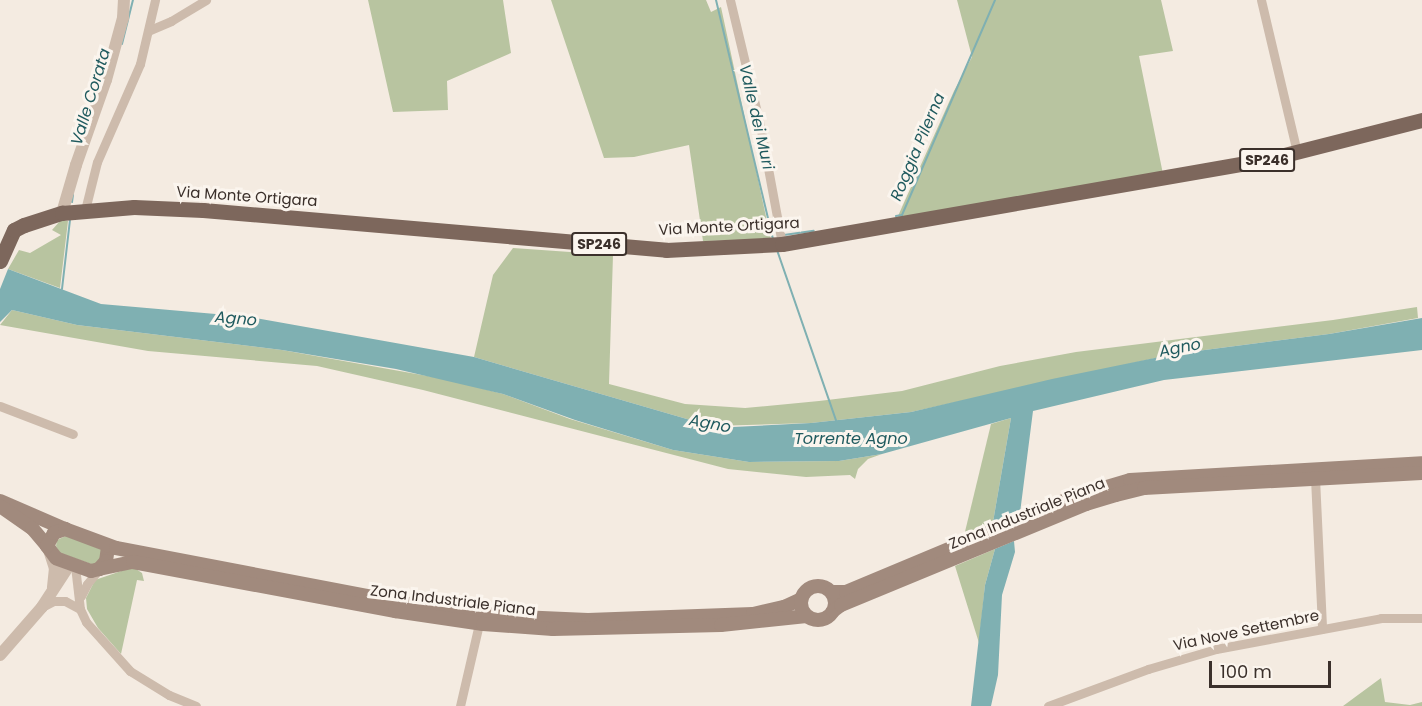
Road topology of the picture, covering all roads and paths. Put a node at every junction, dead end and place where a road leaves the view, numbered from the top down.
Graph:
1 (124, 0) edge
2 (155, 0) edge
3 (206, 0) edge
4 (730, 0) edge
5 (1261, 0) edge
6 (150, 30) junction
7 (1422, 120) edge
8 (1297, 152) junction
9 (85, 210) junction
10 (62, 213) junction
11 (5, 242) edge
12 (782, 244) junction
13 (0, 406) edge
14 (73, 434) dead end
15 (1422, 463) edge
16 (1422, 473) edge
17 (1315, 478) junction
18 (0, 501) edge
19 (0, 506) edge
20 (65, 529) junction
21 (1002, 533) junction
22 (108, 546) junction
23 (48, 548) junction
24 (73, 565) junction
25 (99, 569) junction
26 (832, 592) junction
27 (52, 593) junction
28 (81, 596) junction
29 (801, 599) junction
30 (42, 607) junction
31 (80, 609) junction
32 (833, 611) junction
33 (807, 616) junction
34 (1422, 618) edge
35 (479, 624) junction
36 (1322, 629) junction
37 (0, 655) edge
38 (170, 695) junction
39 (169, 706) edge
40 (196, 706) edge
41 (460, 706) edge
42 (1048, 706) edge

1 - 10 street
2 - 6 street
3 - 6 street
4 - 12 street
5 - 8 street
6 - 9 street
7 - 8 main road, Via Monte Ortigara / SP246
8 - 12 main road, Via Monte Ortigara / SP246
9 - 10 main road, SP246
9 - 12 main road, Via Monte Ortigara / SP246
10 - 11 main road, SP246
13 - 14 street
15 - 21 main road, Zona Industriale Piana
16 - 17 main road, Zona Industriale Piana
17 - 21 main road, Zona Industriale Piana
17 - 36 street
18 - 20 main road, Zona Industriale Piana
19 - 23 main road
20 - 22 main road, Zona Industriale Piana
20 - 23 main road
21 - 26 main road, Zona Industriale Piana
21 - 32 main road, Zona Industriale Piana
22 - 25 main road
22 - 29 main road, Zona Industriale Piana
23 - 24 main road
23 - 27 street
24 - 25 main road, Zona Industriale Piana
24 - 27 street
24 - 28 street
25 - 28 street
25 - 35 main road, Zona Industriale Piana
26 - 29 main road
26 - 32 main road
27 - 30 street
28 - 31 street
29 - 33 main road
30 - 31 street
30 - 37 street
31 - 38 street
32 - 33 main road
33 - 35 main road, Zona Industriale Piana
34 - 36 street, Via Nove Settembre
35 - 41 street
36 - 42 street, Via Nove Settembre
38 - 39 street
38 - 40 street

